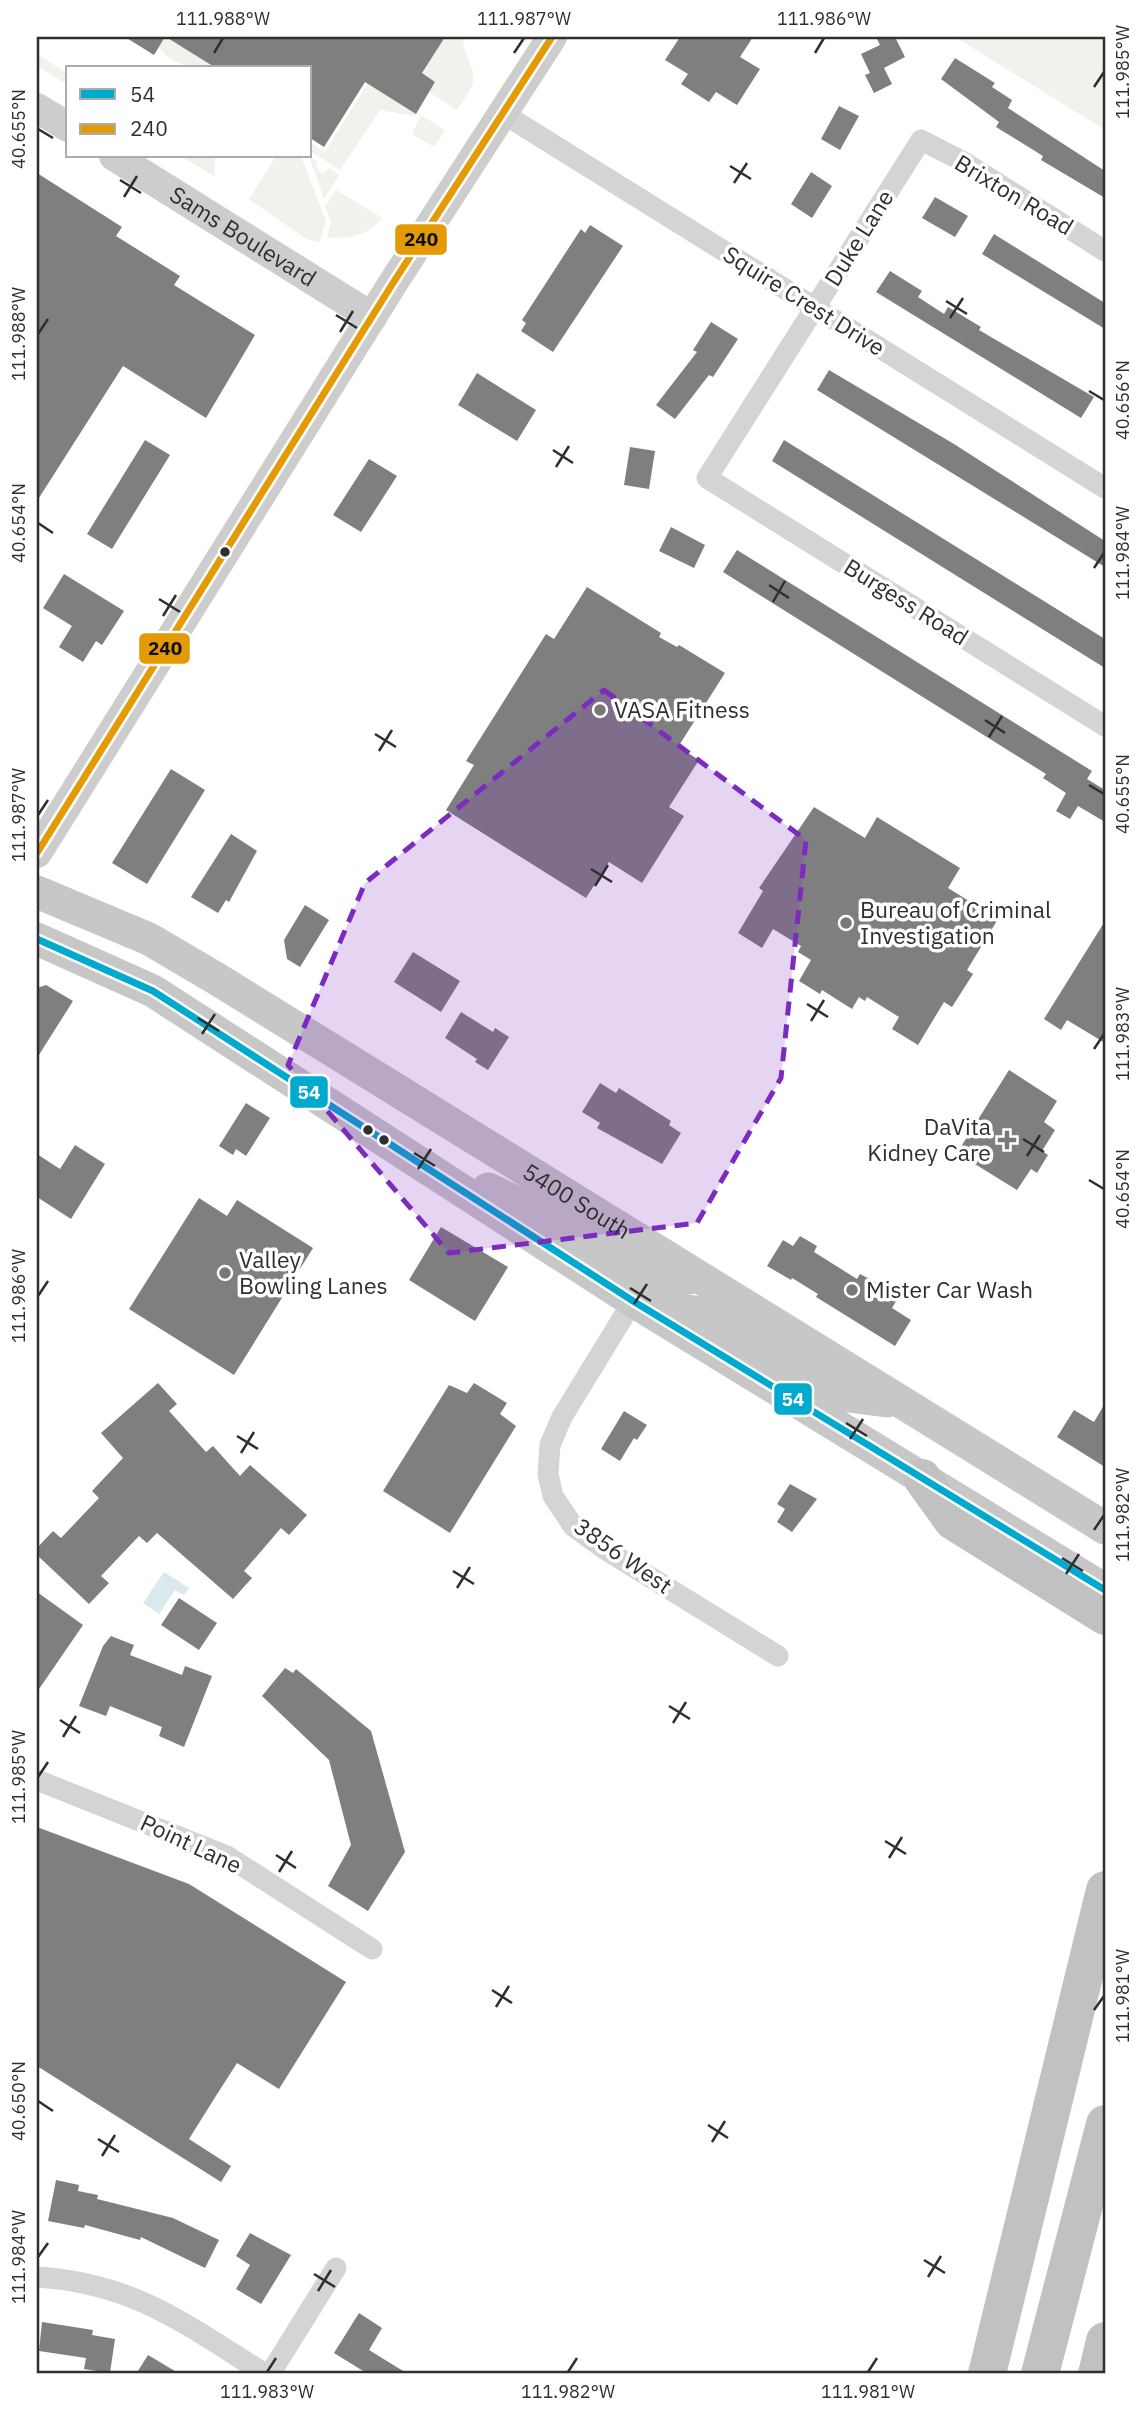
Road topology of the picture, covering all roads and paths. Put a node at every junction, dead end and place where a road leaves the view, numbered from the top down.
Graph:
1 (552, 37) edge
2 (37, 107) edge
3 (502, 113) junction
4 (66, 126) edge
5 (921, 140) joint
6 (117, 158) edge
7 (1105, 251) edge
8 (815, 308) junction
9 (372, 317) junction
10 (707, 478) joint
11 (1105, 488) edge
12 (1105, 726) edge
13 (37, 853) edge
14 (37, 892) edge
15 (37, 939) edge
16 (430, 1169) junction
17 (701, 1280) junction
18 (633, 1301) junction
19 (903, 1403) junction
20 (922, 1478) junction
21 (1105, 1528) edge
22 (1105, 1590) edge
23 (1105, 1616) edge
24 (778, 1656) dead end
25 (37, 1780) edge
26 (1105, 1890) edge
27 (372, 1949) dead end
28 (1105, 2124) edge
29 (337, 2268) dead end
30 (37, 2277) edge
31 (1105, 2341) edge
32 (264, 2374) edge
33 (270, 2374) edge
34 (987, 2374) edge
35 (1040, 2374) edge
36 (1097, 2374) edge

1 - 3 street
2 - 4 street
3 - 8 street, Squire Crest Drive
3 - 9 street
5 - 7 street, Brixton Road
5 - 8 street, Duke Lane
6 - 9 street, Sams Boulevard
8 - 10 street, Duke Lane
8 - 11 street, Squire Crest Drive
9 - 13 street
10 - 12 street, Burgess Road
14 - 17 main road, 5400 South
15 - 16 main road
16 - 17 main road
16 - 18 main road
17 - 19 main road, 5400 South
18 - 19 main road
18 - 20 main road
18 - 24 street, 3856 West
19 - 21 main road, 5400 South
20 - 22 main road
20 - 23 highway
25 - 27 street, Point Lane
26 - 34 highway
28 - 35 highway
29 - 33 street
30 - 32 street
31 - 36 highway

